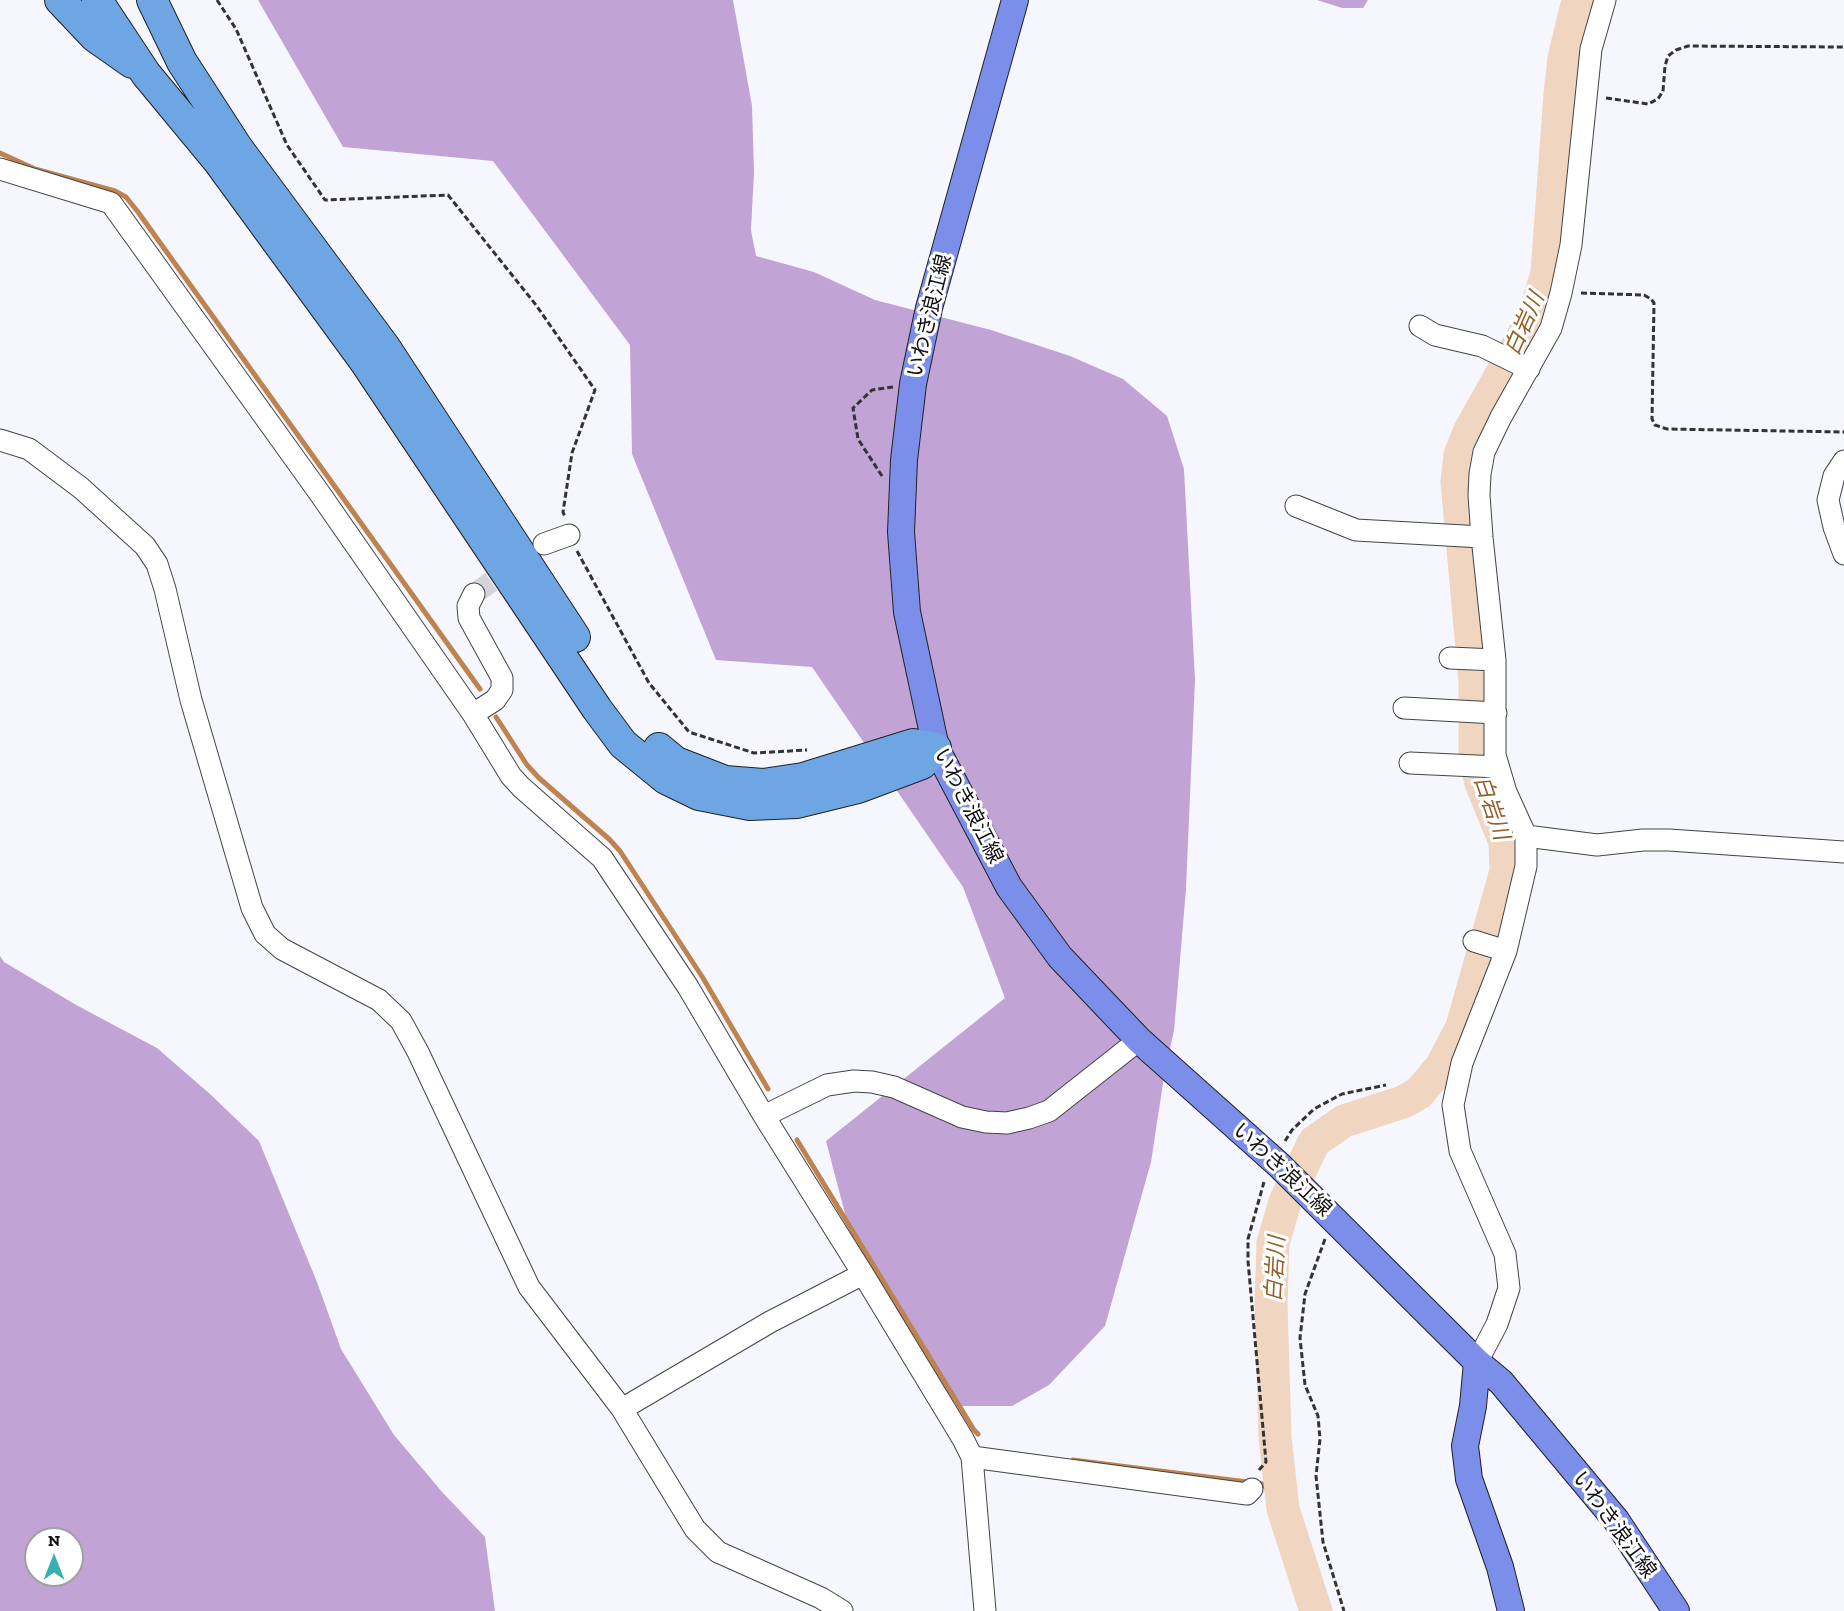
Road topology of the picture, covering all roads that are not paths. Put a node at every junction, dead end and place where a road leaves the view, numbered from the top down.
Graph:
1 (60, 0) edge
2 (97, 0) edge
3 (119, 0) edge
4 (152, 0) edge
5 (1016, 0) edge
6 (1605, 0) edge
7 (183, 62) junction
8 (147, 74) junction
9 (0, 169) edge
10 (1420, 326) dead end
11 (1519, 364) junction
12 (0, 440) edge
13 (1844, 461) edge
14 (1296, 506) dead end
15 (568, 535) road end
16 (1470, 537) junction
17 (544, 544) dead end
18 (1844, 554) edge
19 (474, 594) dead end
20 (1404, 708) dead end
21 (1484, 712) junction
22 (473, 714) junction
23 (936, 748) junction
24 (1410, 764) dead end
25 (1486, 766) junction
26 (1526, 836) junction
27 (1844, 852) edge
28 (1474, 941) dead end
29 (1500, 949) junction
30 (1139, 1040) junction
31 (764, 1116) junction
32 (863, 1274) junction
33 (1477, 1362) junction
34 (622, 1409) junction
35 (972, 1457) junction
36 (1253, 1483) road end
37 (842, 1611) edge
38 (985, 1611) edge
39 (1511, 1611) edge
40 (1676, 1611) edge

1 - 8 highway
2 - 8 highway
3 - 7 highway
4 - 7 highway
5 - 23 main road, いわき浪江線
6 - 11 street
7 - 23 highway
8 - 23 highway
9 - 22 street
10 - 11 street
11 - 16 street
12 - 34 street
13 - 18 street
14 - 16 street
15 - 17 street
16 - 21 street
19 - 22 street
20 - 21 street
21 - 25 street
22 - 31 street
23 - 30 main road, いわき浪江線
24 - 25 street
25 - 26 street
26 - 27 street
26 - 29 street
28 - 29 street
29 - 33 street
30 - 31 street
30 - 33 main road, いわき浪江線
31 - 32 street
32 - 34 street
32 - 35 street
33 - 39 main road
33 - 40 main road, いわき浪江線
34 - 37 street
35 - 36 street
35 - 38 street

